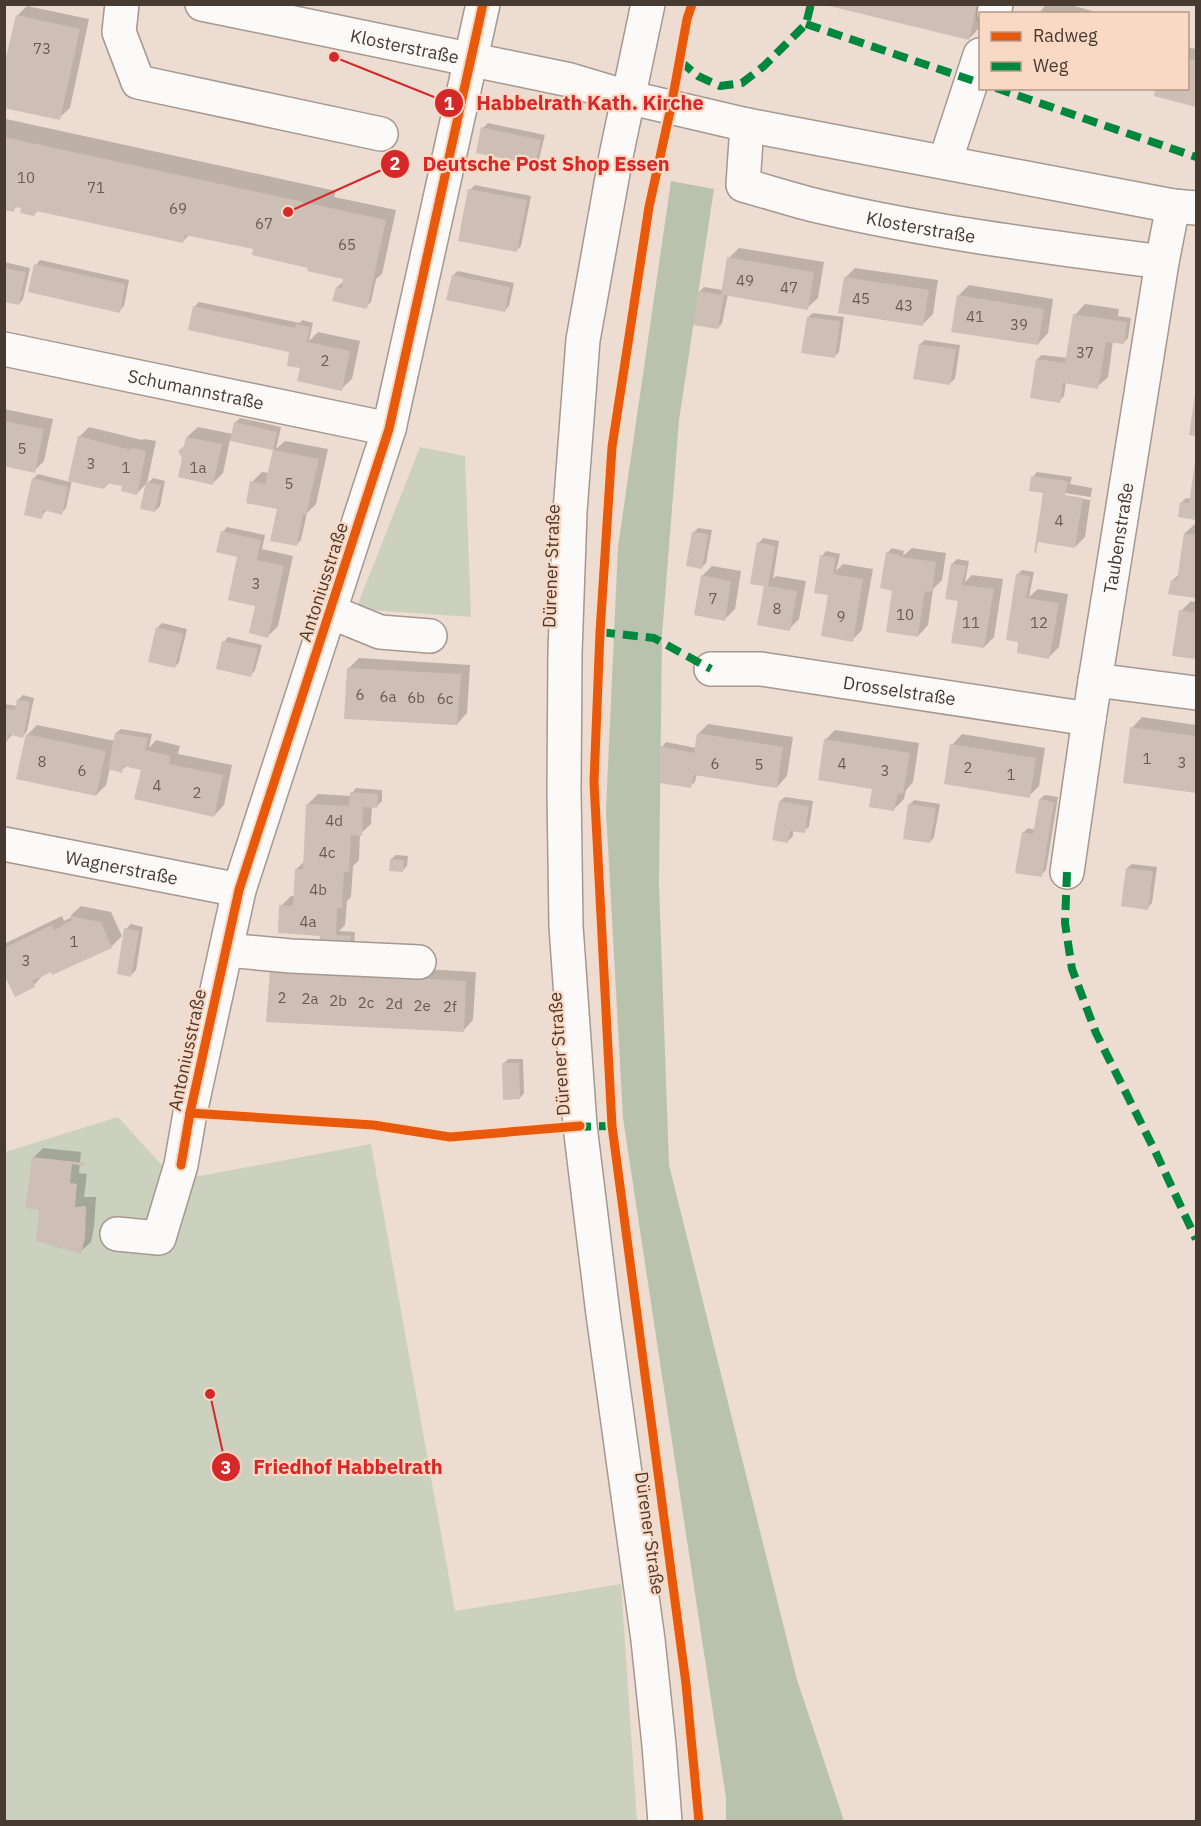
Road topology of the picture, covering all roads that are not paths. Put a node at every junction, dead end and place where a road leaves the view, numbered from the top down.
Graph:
1 (122, 4) edge
2 (201, 4) edge
3 (483, 4) edge
4 (648, 4) edge
5 (472, 60) junction
6 (979, 61) edge
7 (627, 97) junction
8 (747, 125) junction
9 (381, 134) dead end
10 (945, 162) junction
11 (1185, 207) edge
12 (1162, 262) junction
13 (4, 349) edge
14 (388, 429) junction
15 (331, 612) junction
16 (430, 636) dead end
17 (711, 669) dead end
18 (1095, 680) junction
19 (1197, 693) edge
20 (1089, 719) junction
21 (4, 844) edge
22 (1067, 872) dead end
23 (239, 890) junction
24 (226, 950) junction
25 (419, 962) dead end
26 (117, 1234) dead end
27 (665, 1821) edge

1 - 9 street
2 - 5 street, Klosterstraße
3 - 5 street, Antoniusstraße
4 - 7 street, Dürener Straße
5 - 7 street, Klosterstraße
5 - 14 street, Antoniusstraße
6 - 10 street
7 - 8 street, Klosterstraße
7 - 27 street, Dürener Straße
8 - 10 street, Klosterstraße
8 - 12 street, Klosterstraße
10 - 11 street, Klosterstraße
11 - 12 street, Taubenstraße
12 - 18 street, Taubenstraße
13 - 14 street, Schumannstraße
14 - 15 street, Antoniusstraße
15 - 16 street, Antoniusstraße
15 - 23 street, Antoniusstraße
17 - 20 street, Drosselstraße
18 - 19 street
18 - 20 street, Taubenstraße
20 - 22 street, Taubenstraße
21 - 23 street, Wagnerstraße
23 - 24 street, Antoniusstraße
24 - 25 street
24 - 26 street, Antoniusstraße

